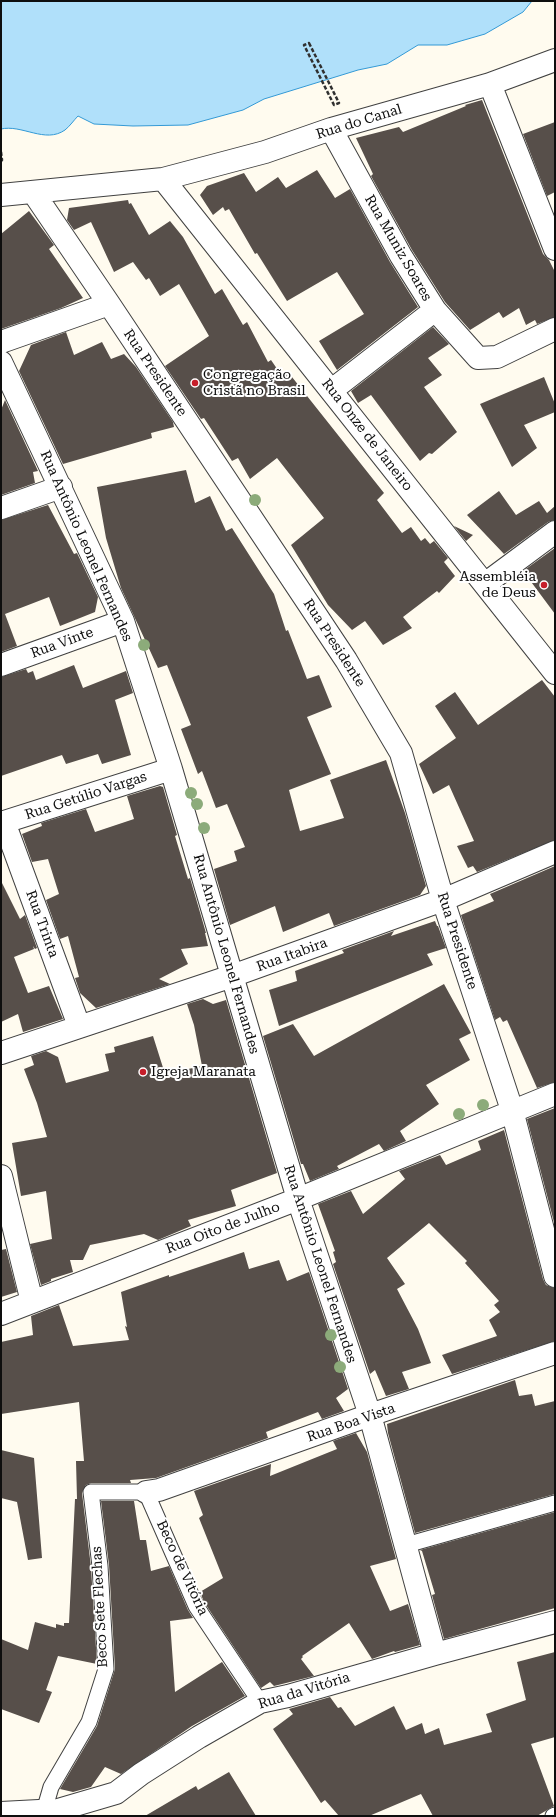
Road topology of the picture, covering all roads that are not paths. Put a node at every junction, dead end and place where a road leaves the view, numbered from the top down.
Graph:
1 (555, 60) edge
2 (490, 84) junction
3 (331, 129) junction
4 (163, 180) junction
5 (33, 192) junction
6 (1, 195) edge
7 (555, 249) edge
8 (109, 304) junction
9 (435, 310) junction
10 (555, 329) edge
11 (1, 342) edge
12 (1, 362) edge
13 (332, 390) junction
14 (61, 487) junction
15 (1, 508) edge
16 (555, 532) edge
17 (485, 584) junction
18 (123, 621) junction
19 (1, 665) edge
20 (555, 673) edge
21 (172, 768) junction
22 (3, 822) edge
23 (555, 852) edge
24 (443, 900) junction
25 (232, 976) junction
26 (79, 1026) junction
27 (1, 1053) edge
28 (555, 1094) edge
29 (512, 1110) junction
30 (1, 1176) edge
31 (298, 1199) junction
32 (555, 1276) edge
33 (32, 1302) junction
34 (1, 1314) edge
35 (555, 1353) edge
36 (370, 1416) junction
37 (146, 1492) junction
38 (555, 1502) edge
39 (406, 1545) junction
40 (555, 1622) edge
41 (435, 1654) junction
42 (260, 1702) junction
43 (44, 1811) junction
44 (1, 1813) edge

1 - 2 street, Rua do Canal
2 - 3 street, Rua do Canal
2 - 7 street
3 - 4 street, Rua do Canal
3 - 9 street, Rua Muniz Soares
4 - 5 street
4 - 13 street, Rua Onze de Janeiro
5 - 6 street
5 - 8 street, Rua Presidente
8 - 11 street
8 - 24 street, Rua Presidente
9 - 10 street, Rua Muniz Soares
9 - 13 street
12 - 14 street, Rua Antônio Leonel Fernandes
13 - 17 street, Rua Onze de Janeiro
14 - 15 street
14 - 18 street, Rua Antônio Leonel Fernandes
16 - 17 street
17 - 20 street, Rua Onze de Janeiro
18 - 19 street, Rua Vinte
18 - 21 street, Rua Antônio Leonel Fernandes
21 - 22 street, Rua Getúlio Vargas
21 - 25 street, Rua Antônio Leonel Fernandes
22 - 26 street, Rua Trinta
23 - 24 street, Rua Itabira
24 - 25 street, Rua Itabira
24 - 29 street, Rua Presidente
25 - 26 street, Rua Itabira
25 - 31 street, Rua Antônio Leonel Fernandes
26 - 27 street, Rua Itabira
28 - 29 street, Rua Oito de Julho
29 - 31 street, Rua Oito de Julho
29 - 32 street, Rua Presidente
30 - 33 street
31 - 33 street, Rua Oito de Julho
31 - 36 street, Rua Antônio Leonel Fernandes
33 - 34 street, Rua Oito de Julho
35 - 36 street, Rua Boa Vista
36 - 37 street, Rua Boa Vista
36 - 39 street, Rua Antônio Leonel Fernandes
37 - 42 lane, Beco de Vitória
37 - 43 lane, Beco Sete Flechas
38 - 39 lane
39 - 41 street, Rua Antônio Leonel Fernandes
40 - 41 street, Rua da Vitória
41 - 42 street, Rua da Vitória
42 - 43 street, Rua da Vitória
43 - 44 street, Rua da Vitória

